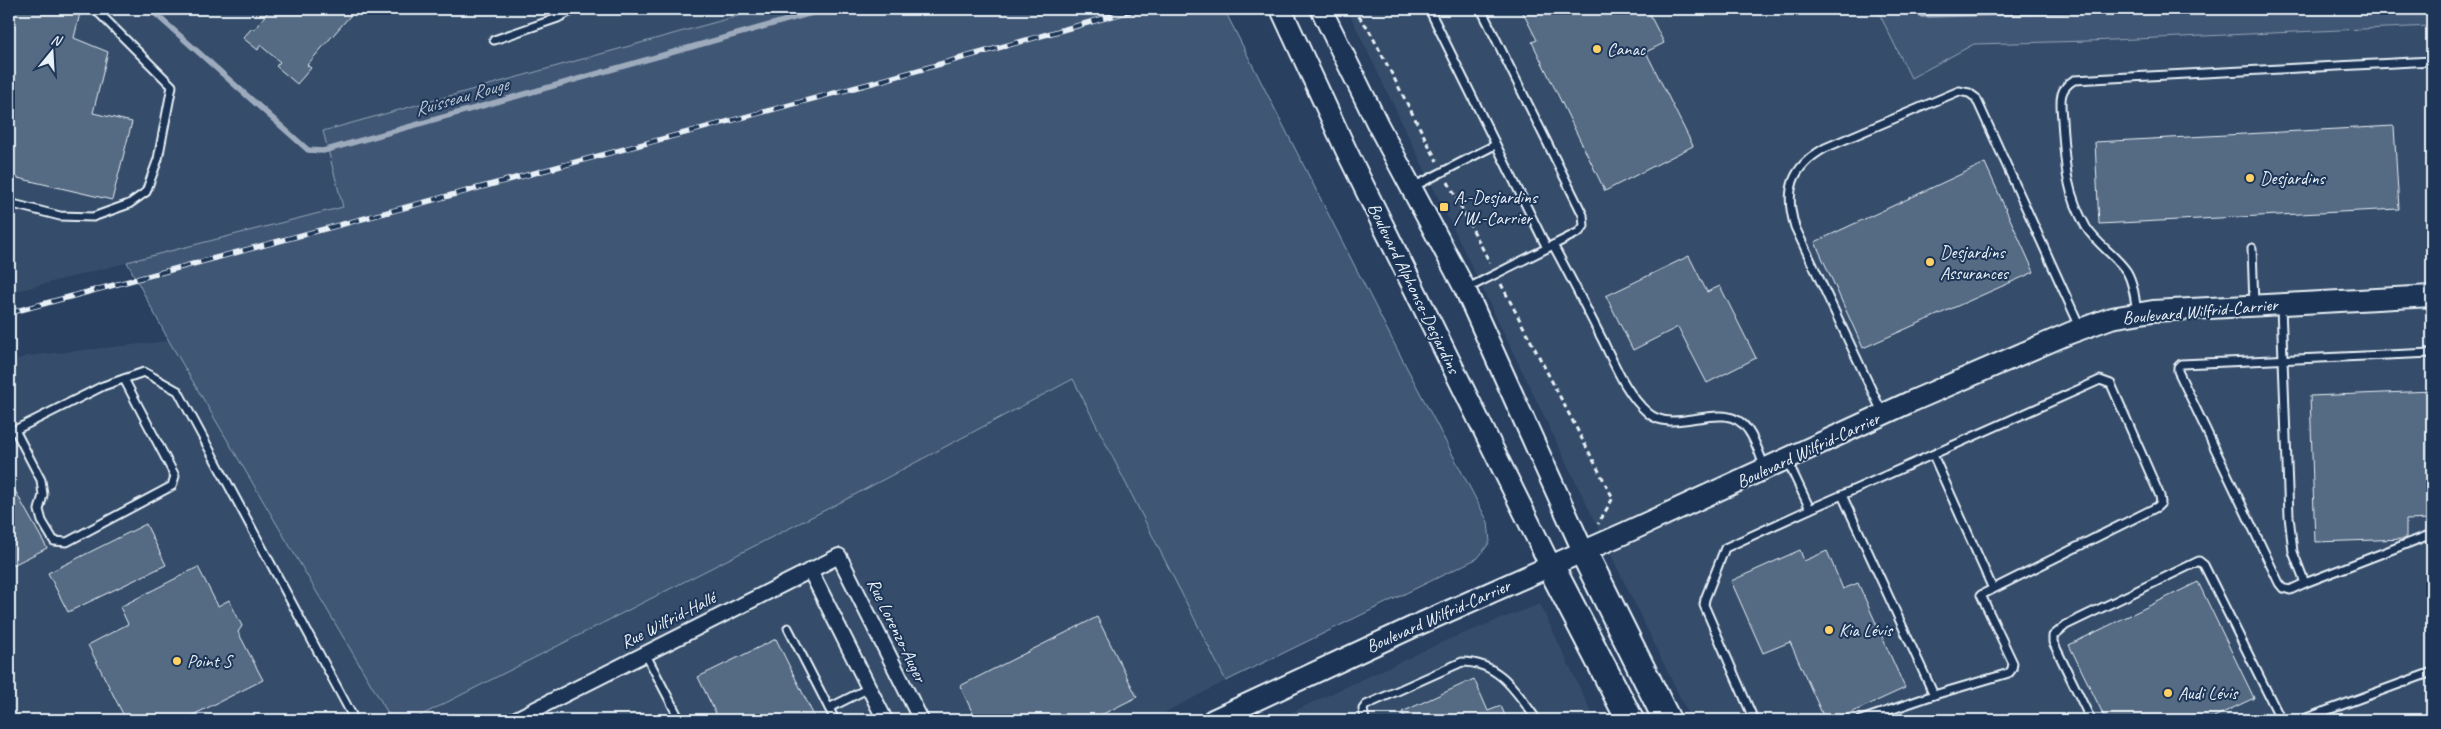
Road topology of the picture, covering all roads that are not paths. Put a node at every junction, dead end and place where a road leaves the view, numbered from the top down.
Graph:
1 (95, 9) edge
2 (575, 9) edge
3 (1280, 9) edge
4 (1321, 9) edge
5 (1429, 9) edge
6 (1481, 9) edge
7 (494, 40) dead end
8 (2432, 61) edge
9 (1495, 145) junction
10 (1412, 188) junction
11 (9, 203) edge
12 (1550, 246) junction
13 (2252, 248) dead end
14 (1465, 289) junction
15 (2432, 296) edge
16 (2281, 304) junction
17 (2254, 305) junction
18 (2137, 314) junction
19 (2081, 329) junction
20 (2432, 353) edge
21 (2283, 359) junction
22 (124, 379) junction
23 (1884, 415) junction
24 (12, 431) edge
25 (1933, 455) junction
26 (1787, 460) junction
27 (1766, 470) junction
28 (1842, 496) junction
29 (1810, 510) junction
30 (2432, 534) edge
31 (1583, 551) junction
32 (839, 556) joint
33 (1550, 565) junction
34 (810, 570) junction
35 (2305, 583) junction
36 (1993, 589) junction
37 (788, 628) dead end
38 (645, 653) junction
39 (2432, 672) edge
40 (869, 688) junction
41 (1934, 695) junction
42 (829, 708) junction
43 (352, 714) dead end
44 (1234, 716) edge
45 (514, 720) edge
46 (680, 720) edge
47 (835, 720) edge
48 (884, 720) edge
49 (921, 720) edge
50 (1213, 720) edge
51 (1365, 720) edge
52 (1537, 720) edge
53 (1630, 720) edge
54 (1667, 720) edge
55 (1754, 720) edge
56 (1861, 720) edge
57 (2091, 720) edge
58 (2281, 720) edge
59 (2302, 720) edge

1 - 11 lane
2 - 7 lane
3 - 33 street, Boulevard Alphonse-Desjardins
4 - 10 street
5 - 9 lane
6 - 12 lane
8 - 18 lane
9 - 10 lane
9 - 12 lane
10 - 14 street
12 - 14 lane
12 - 27 lane
13 - 17 lane
14 - 31 street
15 - 16 street, Boulevard Wilfrid-Carrier
16 - 17 street, Boulevard Wilfrid-Carrier
16 - 21 lane
17 - 18 street, Boulevard Wilfrid-Carrier
18 - 19 street, Boulevard Wilfrid-Carrier
19 - 23 street, Boulevard Wilfrid-Carrier
19 - 23 lane
20 - 21 lane
21 - 35 lane
21 - 35 lane
22 - 24 lane
22 - 24 lane
22 - 43 lane
23 - 26 street, Boulevard Wilfrid-Carrier
25 - 28 lane
25 - 36 lane
25 - 36 lane
26 - 27 street, Boulevard Wilfrid-Carrier
26 - 29 lane
27 - 31 street, Boulevard Wilfrid-Carrier
28 - 29 lane
28 - 41 lane
29 - 55 lane
30 - 35 lane
31 - 33 street, Boulevard Wilfrid-Carrier
31 - 54 highway
32 - 34 street, Rue Wilfrid-Hallé
32 - 49 street, Rue Lorenzo-Auger
33 - 44 street, Boulevard Wilfrid-Carrier
33 - 53 highway
34 - 38 street, Rue Wilfrid-Hallé
34 - 40 street
36 - 41 lane
37 - 42 lane
38 - 45 street, Rue Wilfrid-Hallé
38 - 46 lane
39 - 59 lane
40 - 42 lane
40 - 48 street
41 - 56 lane
42 - 47 lane
44 - 50 street, Boulevard Wilfrid-Carrier
51 - 52 lane
57 - 58 lane

